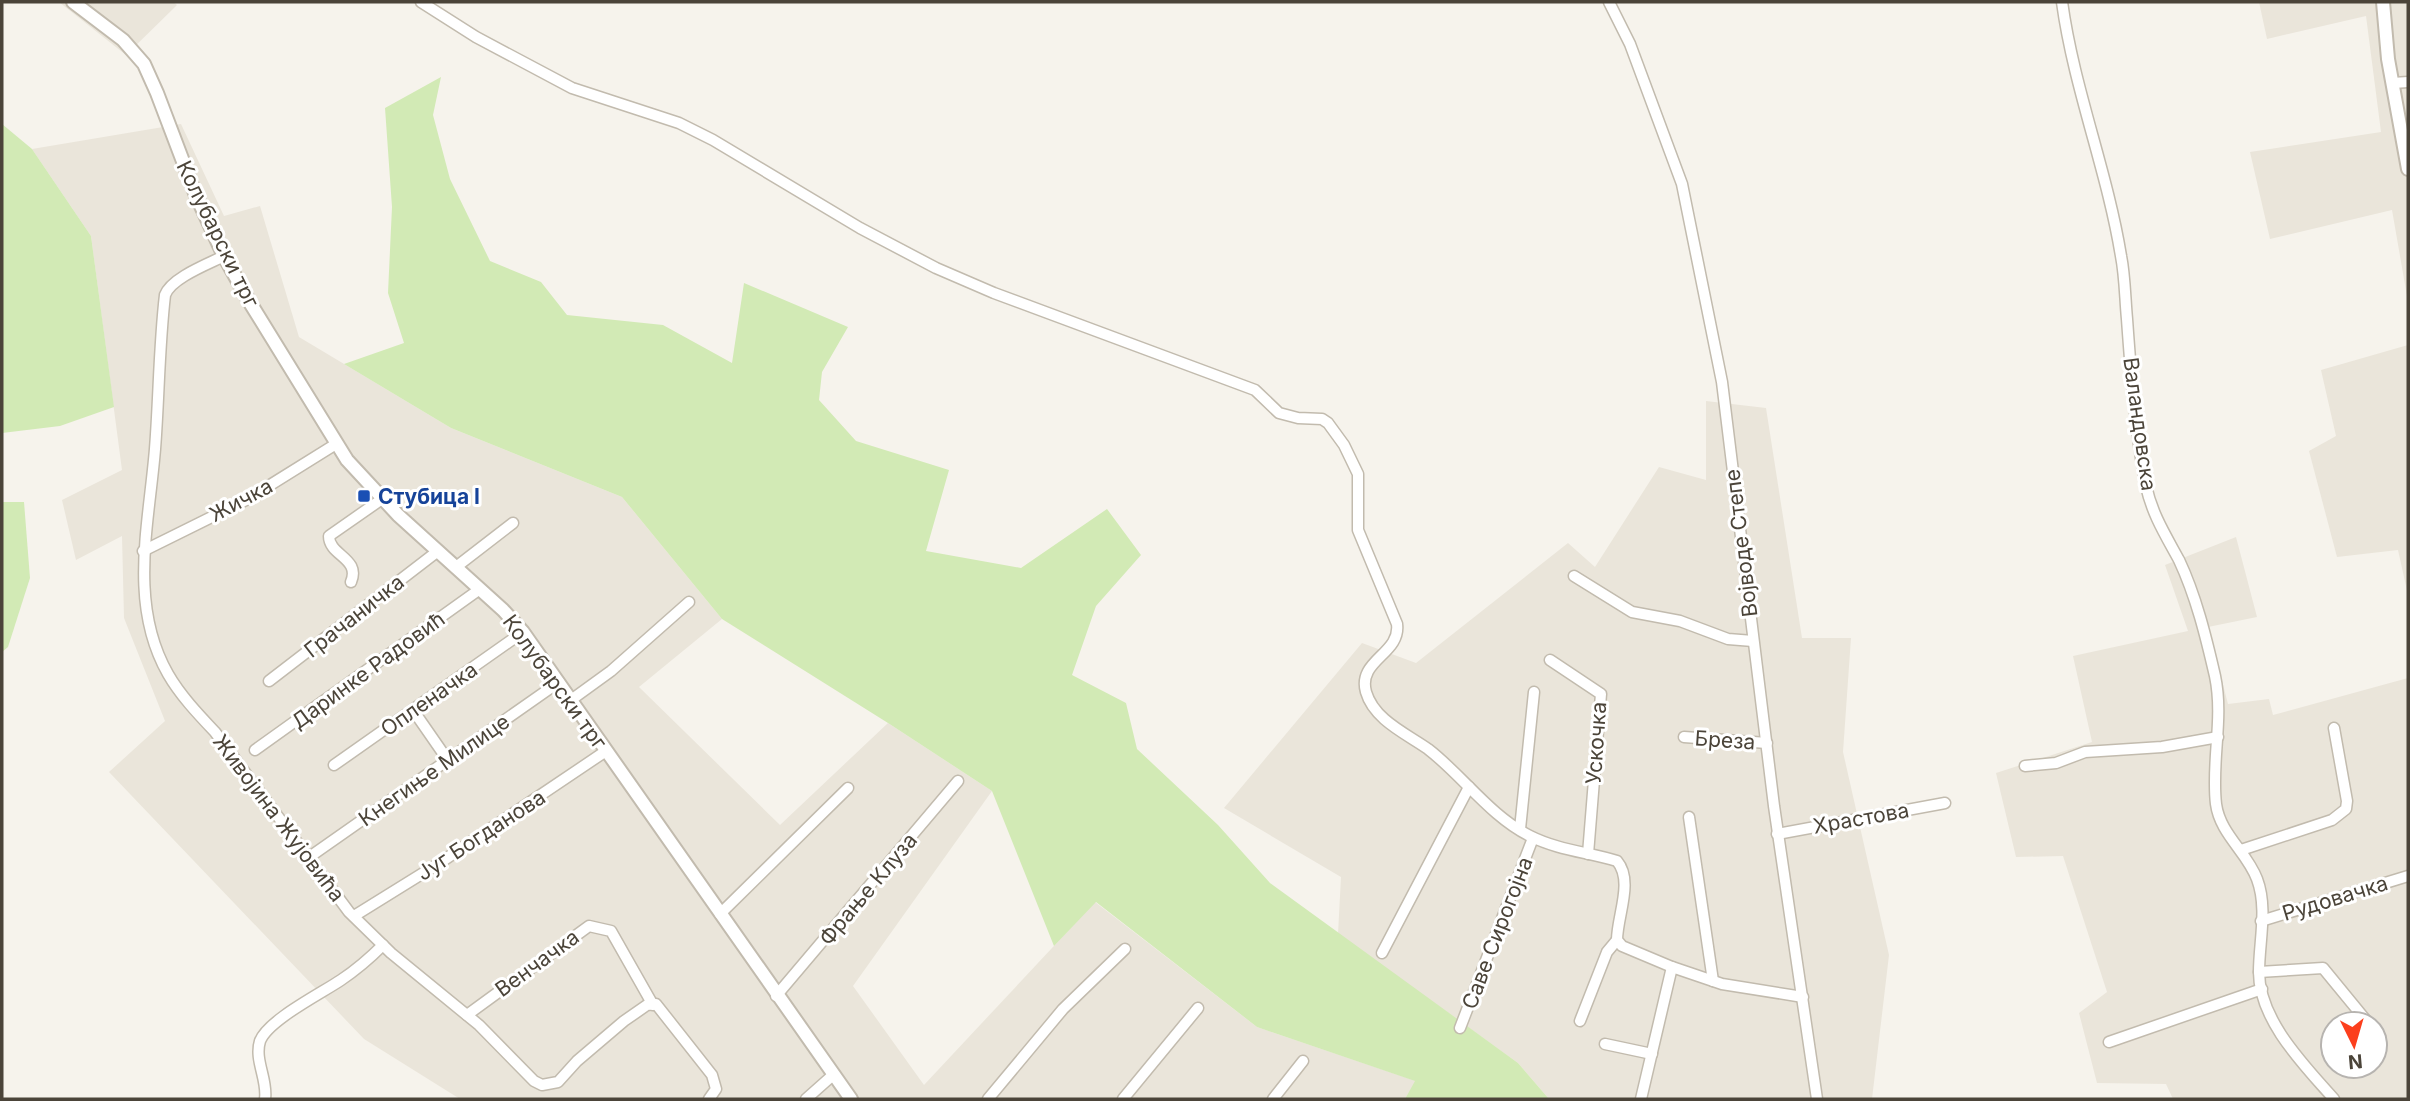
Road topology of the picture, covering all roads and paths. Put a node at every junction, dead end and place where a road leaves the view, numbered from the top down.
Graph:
1 (73, 2) edge
2 (422, 2) edge
3 (1609, 2) edge
4 (2062, 2) edge
5 (2383, 2) edge
6 (2408, 82) edge
7 (2393, 83) junction
8 (2406, 149) edge
9 (2408, 169) edge
10 (224, 256) junction
11 (336, 444) junction
12 (382, 499) junction
13 (513, 523) dead end
14 (143, 551) junction
15 (438, 551) junction
16 (456, 567) junction
17 (1574, 576) dead end
18 (351, 582) dead end
19 (480, 589) junction
20 (689, 603) dead end
21 (523, 632) junction
22 (1753, 640) junction
23 (1550, 660) dead end
24 (269, 681) dead end
25 (559, 682) junction
26 (1534, 692) dead end
27 (571, 700) junction
28 (413, 710) junction
29 (2334, 728) dead end
30 (1684, 737) dead end
31 (2218, 737) junction
32 (1767, 743) junction
33 (256, 750) dead end
34 (606, 751) junction
35 (447, 759) junction
36 (334, 765) dead end
37 (2025, 766) dead end
38 (958, 781) dead end
39 (1469, 787) junction
40 (848, 788) dead end
41 (1945, 803) dead end
42 (1689, 817) dead end
43 (1520, 829) junction
44 (1777, 834) junction
45 (1533, 838) junction
46 (2241, 850) junction
47 (1588, 854) junction
48 (308, 858) junction
49 (2408, 876) edge
50 (720, 914) junction
51 (354, 916) junction
52 (2262, 920) junction
53 (1617, 940) junction
54 (383, 945) junction
55 (1125, 949) dead end
56 (1382, 953) dead end
57 (1672, 967) junction
58 (2259, 972) junction
59 (1713, 981) junction
60 (2262, 989) junction
61 (776, 996) junction
62 (1803, 997) junction
63 (653, 1005) junction
64 (1198, 1008) dead end
65 (2357, 1010) edge
66 (467, 1015) junction
67 (1580, 1021) dead end
68 (1460, 1028) dead end
69 (2109, 1042) dead end
70 (1605, 1044) dead end
71 (1652, 1054) junction
72 (1303, 1061) dead end
73 (833, 1075) junction
74 (265, 1099) edge
75 (709, 1099) edge
76 (806, 1099) edge
77 (851, 1099) edge
78 (988, 1099) edge
79 (1123, 1099) edge
80 (1273, 1099) edge
81 (1641, 1099) edge
82 (1817, 1099) edge
83 (2334, 1099) edge

1 - 10 street, Колубарски трг
2 - 39 street
3 - 22 street, Војводе Степе
4 - 31 street, Валандовска
5 - 7 street
6 - 7 street
7 - 8 street
8 - 9 street
10 - 11 street, Колубарски трг
10 - 14 street, Живојина Жујовића
11 - 12 street, Колубарски трг
11 - 14 street, Жичка
12 - 15 street, Колубарски трг
12 - 18 street
13 - 16 street
14 - 48 street, Живојина Жујовића
15 - 16 street, Колубарски трг
15 - 24 street, Грачаничка
16 - 19 street, Колубарски трг
17 - 22 street
19 - 21 street, Колубарски трг
19 - 33 street, Даринке Радовић
20 - 27 street
21 - 25 street, Колубарски трг
21 - 28 street, Опленачка
22 - 32 street, Војводе Степе
23 - 47 street, Ускочка
25 - 27 street, Колубарски трг
25 - 35 street, Кнегиње Милице
26 - 43 street
27 - 34 street, Колубарски трг
28 - 35 street
28 - 36 street, Опленачка
29 - 46 street
30 - 32 street, Бреза
31 - 37 street
31 - 46 street, Валандовска
32 - 44 street, Војводе Степе
34 - 50 street, Колубарски трг
34 - 51 street, Југ Богданова
35 - 48 street, Кнегиње Милице
38 - 61 street, Фрање Клуза
39 - 43 street
39 - 56 street
40 - 50 street
41 - 44 street, Храстова
42 - 59 street
43 - 45 street
44 - 62 street, Војводе Степе
45 - 47 street
45 - 68 street, Саве Сирогојна
46 - 52 street, Валандовска
47 - 53 street
48 - 51 street, Живојина Жујовића
49 - 52 street, Рудовачка
50 - 61 street, Колубарски трг
51 - 54 street, Живојина Жујовића
52 - 58 street, Валандовска
53 - 57 street
53 - 67 street
54 - 66 street, Живојина Жујовића
54 - 74 street
55 - 78 street
57 - 59 street
57 - 71 street
58 - 60 street, Валандовска
58 - 65 street
59 - 62 street
60 - 69 street
60 - 83 street, Валандовска
61 - 73 street, Колубарски трг
62 - 82 street, Војводе Степе
63 - 66 street, Живојина Жујовића
63 - 66 street, Венчачка
63 - 75 street
64 - 79 street
70 - 71 street
71 - 81 street
72 - 80 street
73 - 76 street
73 - 77 street, Колубарски трг

